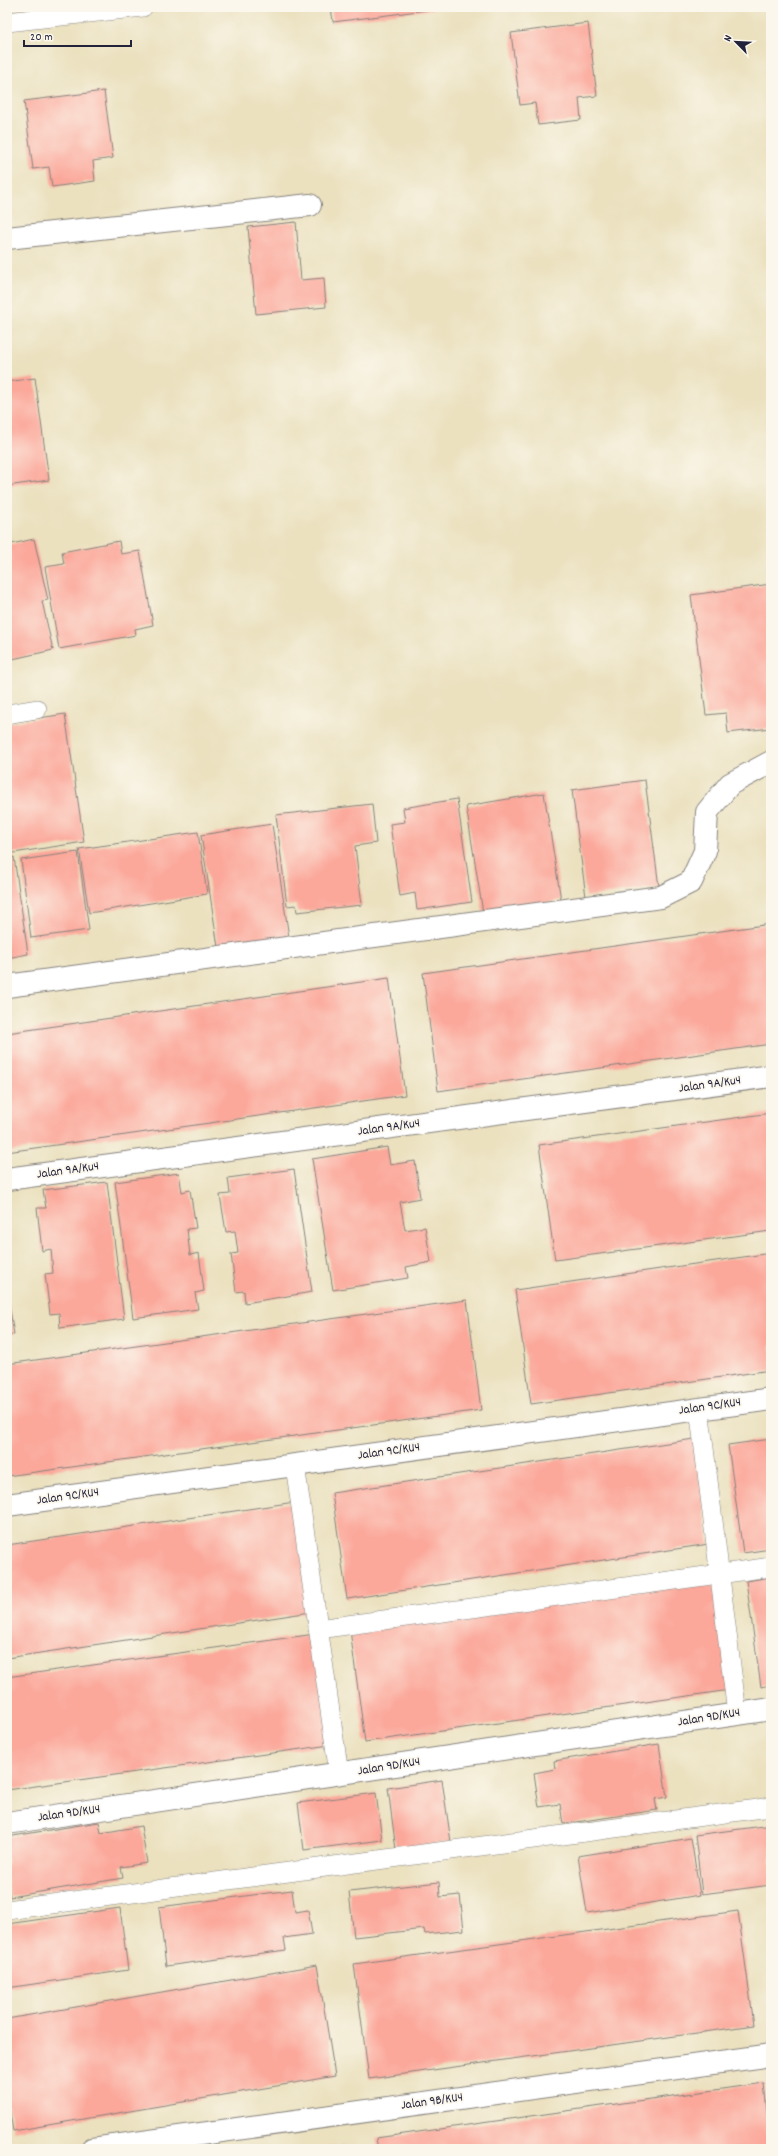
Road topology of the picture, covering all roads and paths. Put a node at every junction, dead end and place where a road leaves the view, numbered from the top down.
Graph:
1 (143, 7) edge
2 (7, 22) edge
3 (310, 205) dead end
4 (7, 238) edge
5 (37, 709) dead end
6 (7, 714) edge
7 (771, 762) edge
8 (7, 986) edge
9 (771, 1076) edge
10 (7, 1179) edge
11 (771, 1399) edge
12 (699, 1408) junction
13 (296, 1465) junction
14 (7, 1505) edge
15 (771, 1567) edge
16 (720, 1575) junction
17 (318, 1629) junction
18 (771, 1709) edge
19 (737, 1714) junction
20 (339, 1774) junction
21 (771, 1807) edge
22 (7, 1823) edge
23 (7, 1910) edge
24 (771, 2054) edge
25 (92, 2149) edge

1 - 2 lane
3 - 4 street
5 - 6 lane
7 - 8 street
9 - 10 street, Jalan 9A/Ku4
11 - 12 street, Jalan 9C/KU4
12 - 13 street, Jalan 9C/KU4
12 - 16 lane
13 - 14 street, Jalan 9C/KU4
13 - 17 lane
15 - 16 lane
16 - 17 lane
16 - 19 lane
17 - 20 lane
18 - 19 street, Jalan 9D/KU4
19 - 20 street, Jalan 9D/KU4
20 - 22 street, Jalan 9D/KU4
21 - 23 lane
24 - 25 street, Jalan 9B/KU4

